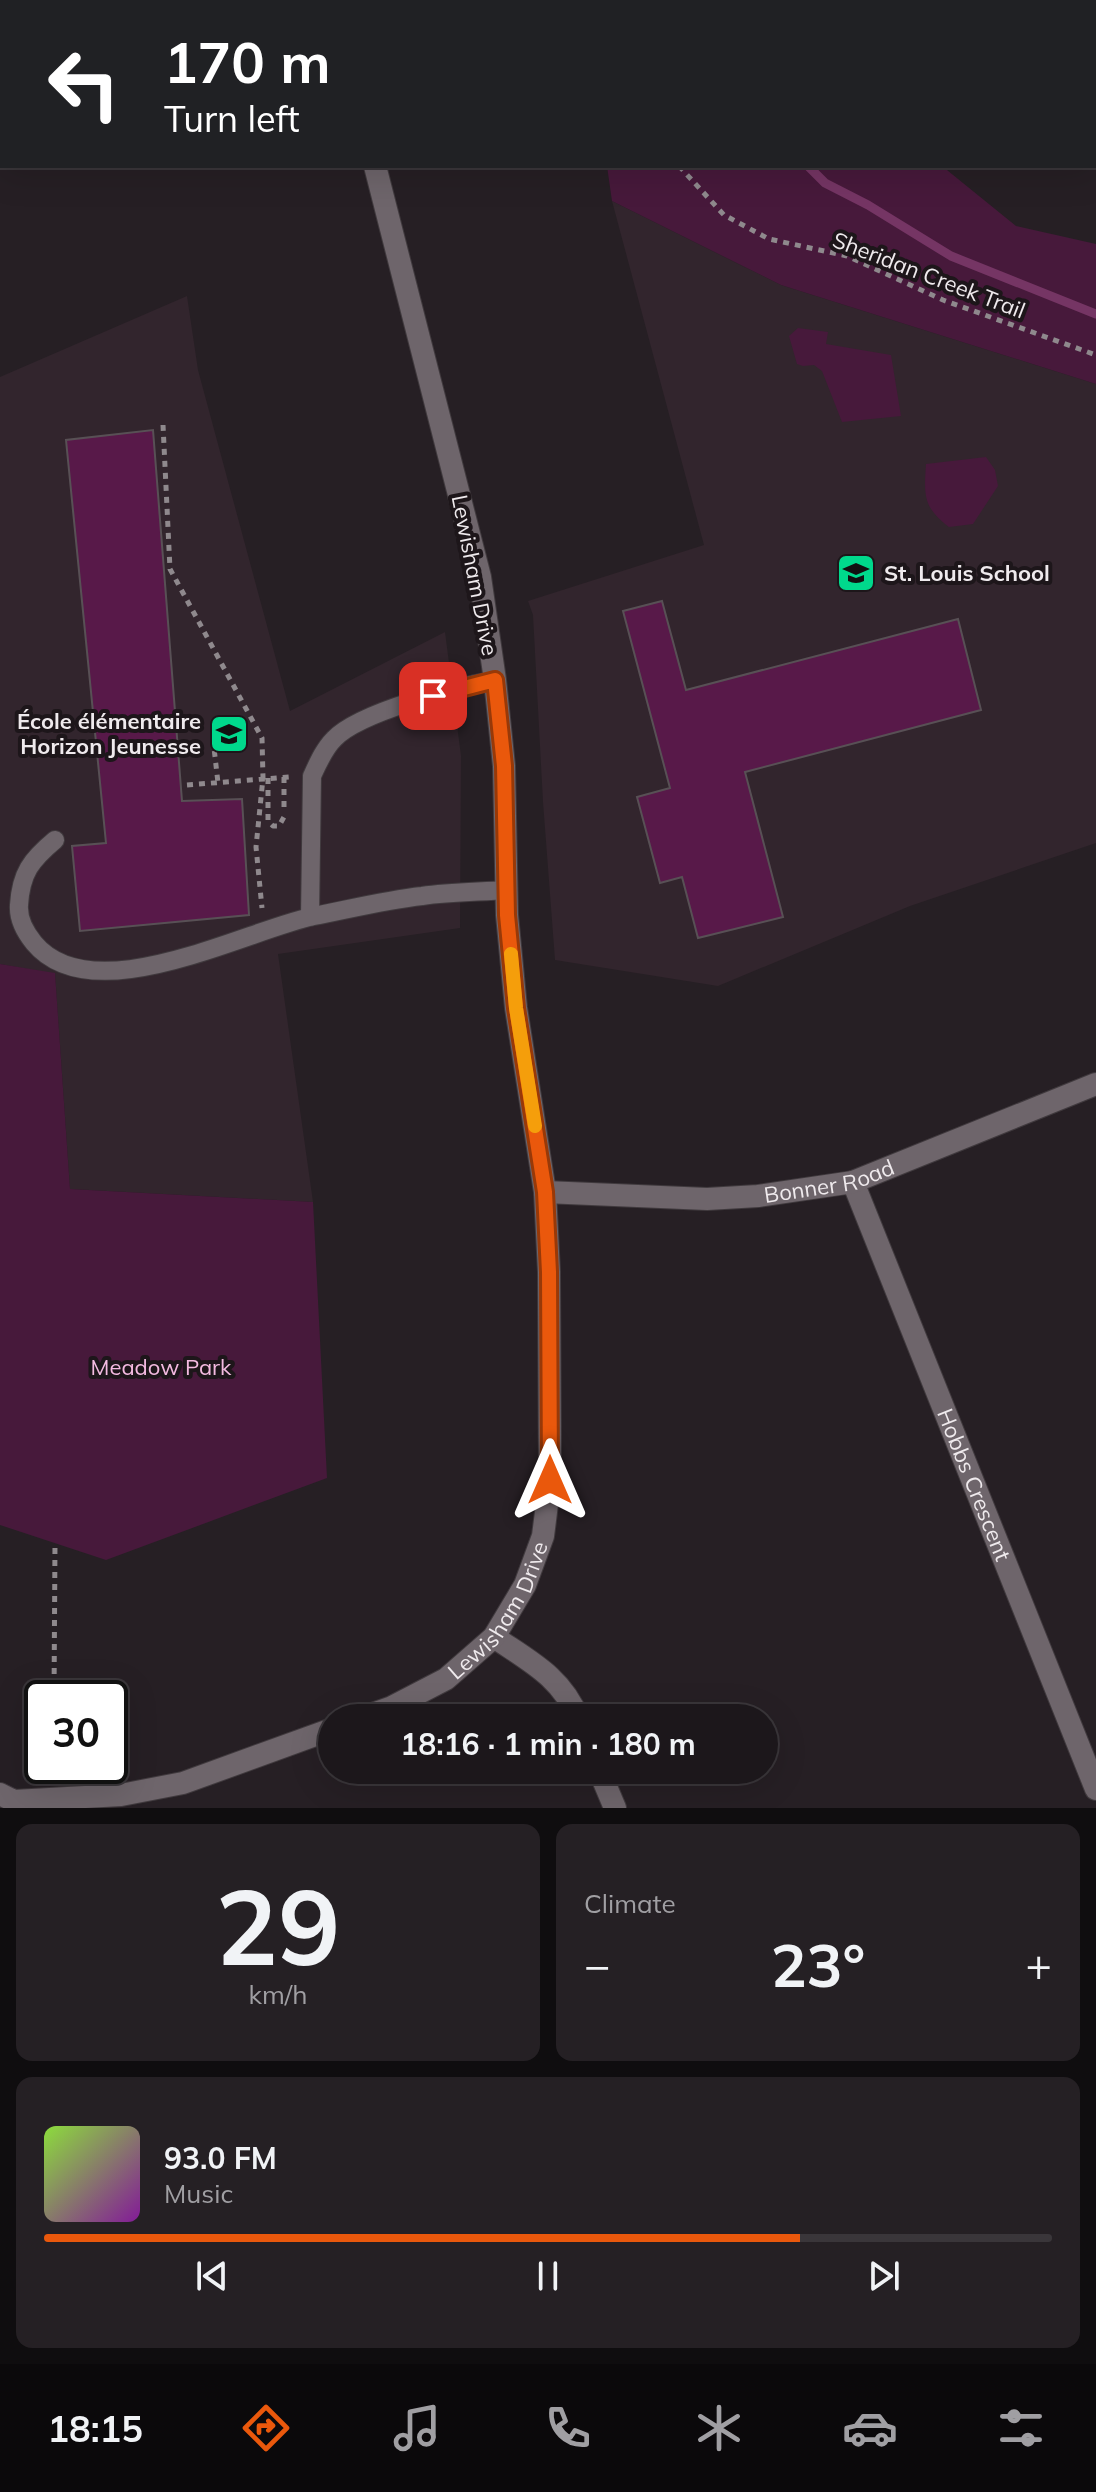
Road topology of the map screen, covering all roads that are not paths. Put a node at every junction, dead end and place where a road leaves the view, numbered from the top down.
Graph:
1 (376, 168) edge
2 (495, 680) junction
3 (55, 840) dead end
4 (506, 890) junction
5 (310, 917) junction
6 (1096, 1084) edge
7 (853, 1182) junction
8 (545, 1192) junction
9 (494, 1637) junction
10 (398, 1704) edge
11 (573, 1704) edge
12 (318, 1734) edge
13 (605, 1784) edge
14 (1096, 1789) edge
15 (9, 1801) edge
16 (615, 1808) edge

1 - 2 street, Lewisham Drive
2 - 4 street, Lewisham Drive
2 - 5 lane
3 - 5 lane
4 - 5 lane
4 - 8 street, Lewisham Drive
6 - 7 street, Bonner Road
7 - 8 street, Bonner Road
7 - 14 street, Hobbs Crescent
8 - 9 street, Lewisham Drive
9 - 10 street, Lewisham Drive
9 - 11 street
12 - 15 street
13 - 16 street

